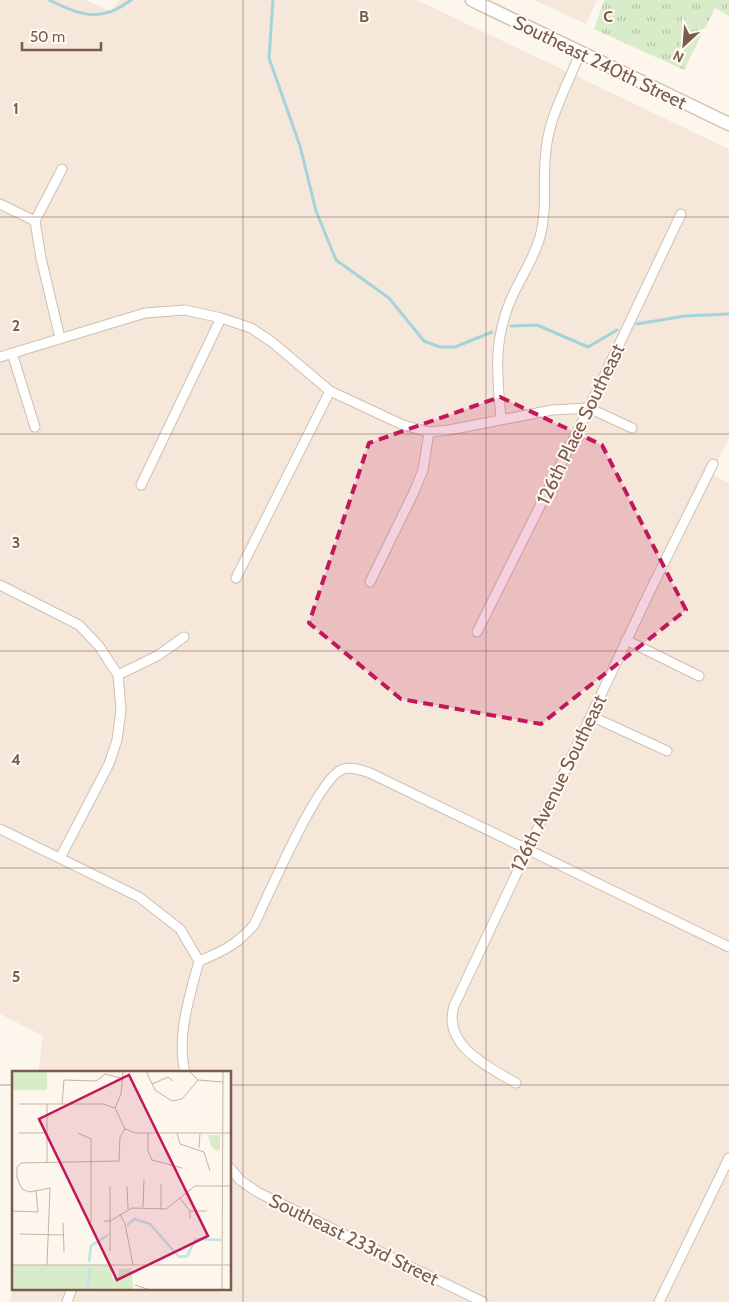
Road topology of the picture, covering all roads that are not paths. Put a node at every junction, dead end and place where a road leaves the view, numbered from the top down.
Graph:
1 (472, 0) edge
2 (580, 53) junction
3 (729, 124) edge
4 (62, 169) dead end
5 (0, 204) edge
6 (681, 214) dead end
7 (35, 220) junction
8 (221, 318) junction
9 (60, 338) junction
10 (12, 353) junction
11 (0, 357) edge
12 (330, 391) junction
13 (588, 408) junction
14 (501, 418) junction
15 (35, 427) dead end
16 (632, 428) dead end
17 (429, 432) junction
18 (713, 464) dead end
19 (141, 485) dead end
20 (236, 578) dead end
21 (370, 582) dead end
22 (0, 585) edge
23 (477, 632) dead end
24 (184, 637) dead end
25 (626, 640) junction
26 (118, 674) junction
27 (699, 676) dead end
28 (590, 716) junction
29 (667, 751) dead end
30 (0, 829) edge
31 (526, 850) junction
32 (60, 858) junction
33 (729, 947) edge
34 (199, 961) junction
35 (185, 1071) edge
36 (516, 1083) dead end
37 (729, 1158) edge
38 (231, 1169) edge
39 (720, 1178) junction
40 (729, 1182) edge
41 (71, 1290) edge
42 (67, 1302) edge
43 (483, 1302) edge
44 (659, 1302) edge

1 - 2 main road, Southeast 240th Street
2 - 3 main road, Southeast 240th Street
2 - 14 street
4 - 7 street
5 - 7 street
6 - 13 street, 126th Place Southeast
7 - 9 street
8 - 9 street
8 - 12 street
8 - 19 street
9 - 10 street
10 - 11 street
10 - 15 street
12 - 17 street
12 - 20 street
13 - 14 street
13 - 16 street
13 - 23 street, 126th Place Southeast
14 - 17 street
17 - 21 street
18 - 25 street, 126th Avenue Southeast
22 - 26 street
24 - 26 street
25 - 27 street
25 - 28 street, 126th Avenue Southeast
26 - 32 street
28 - 29 street
28 - 31 street, 126th Avenue Southeast
30 - 32 street
31 - 33 street
31 - 34 street
31 - 36 street, 126th Avenue Southeast
32 - 34 street
34 - 35 street
37 - 39 street
38 - 43 street, Southeast 233rd Street
39 - 40 street
39 - 44 street
41 - 42 street

